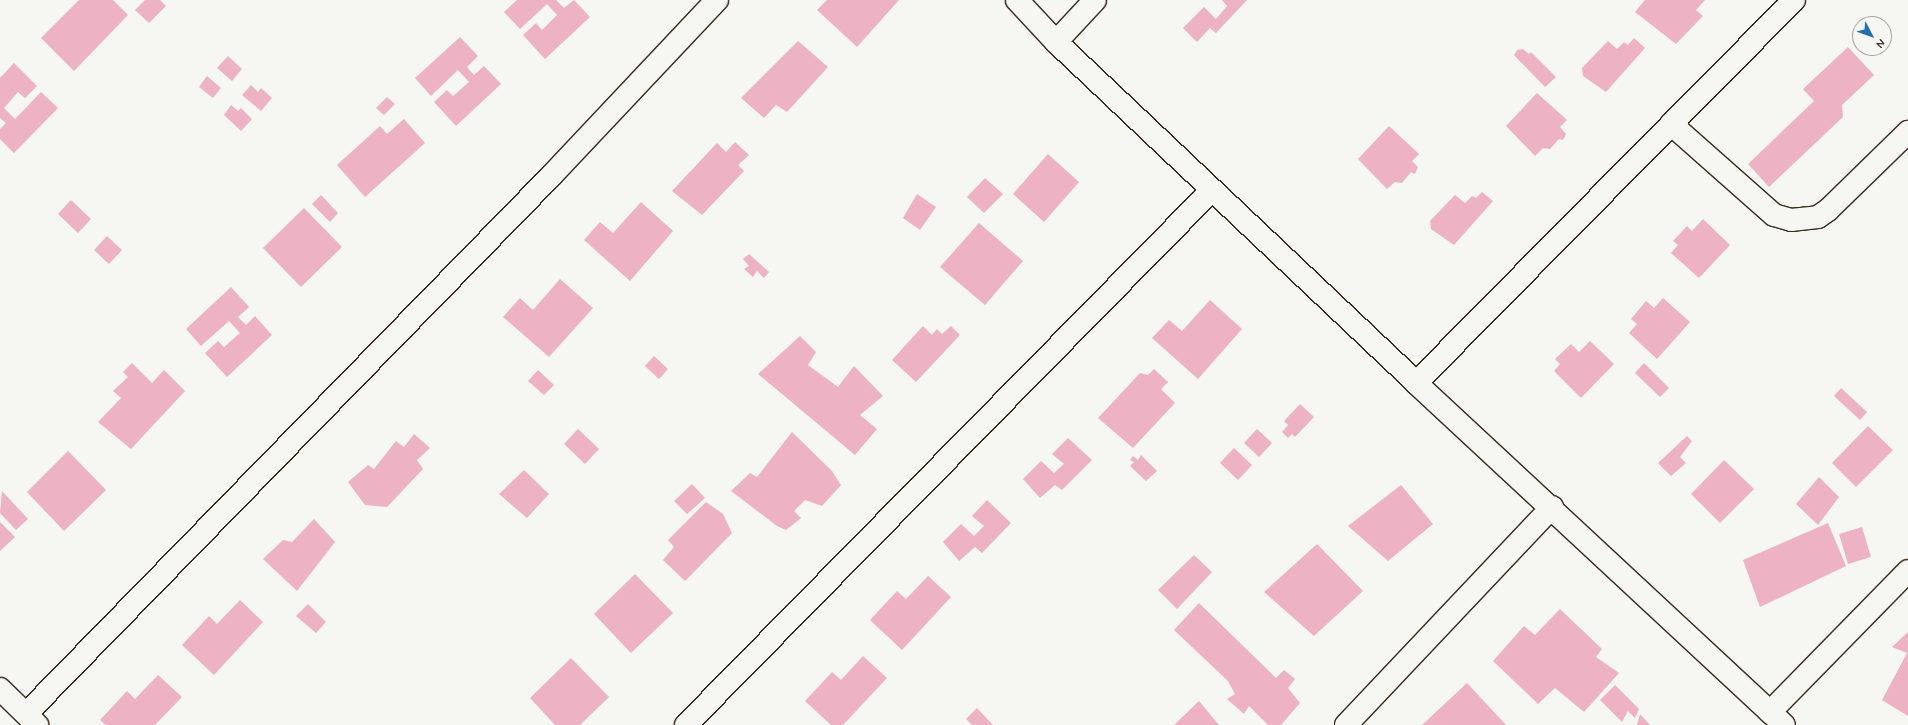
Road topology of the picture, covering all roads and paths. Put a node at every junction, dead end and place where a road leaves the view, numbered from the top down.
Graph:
1 (716, 0) edge
2 (1017, 0) edge
3 (1096, 0) edge
4 (1794, 0) edge
5 (1056, 42) junction
6 (1671, 124) junction
7 (1908, 132) edge
8 (1212, 190) junction
9 (1416, 383) junction
10 (1552, 507) junction
11 (1908, 571) edge
12 (0, 689) edge
13 (1777, 718) edge
14 (32, 719) edge
15 (686, 725) edge
16 (1346, 725) edge

1 - 14 street
2 - 5 street
3 - 5 street
4 - 6 street
5 - 8 street
6 - 7 street
6 - 9 street
8 - 9 street
8 - 15 street
9 - 10 street
10 - 13 street
10 - 16 street
11 - 13 street
12 - 14 street

